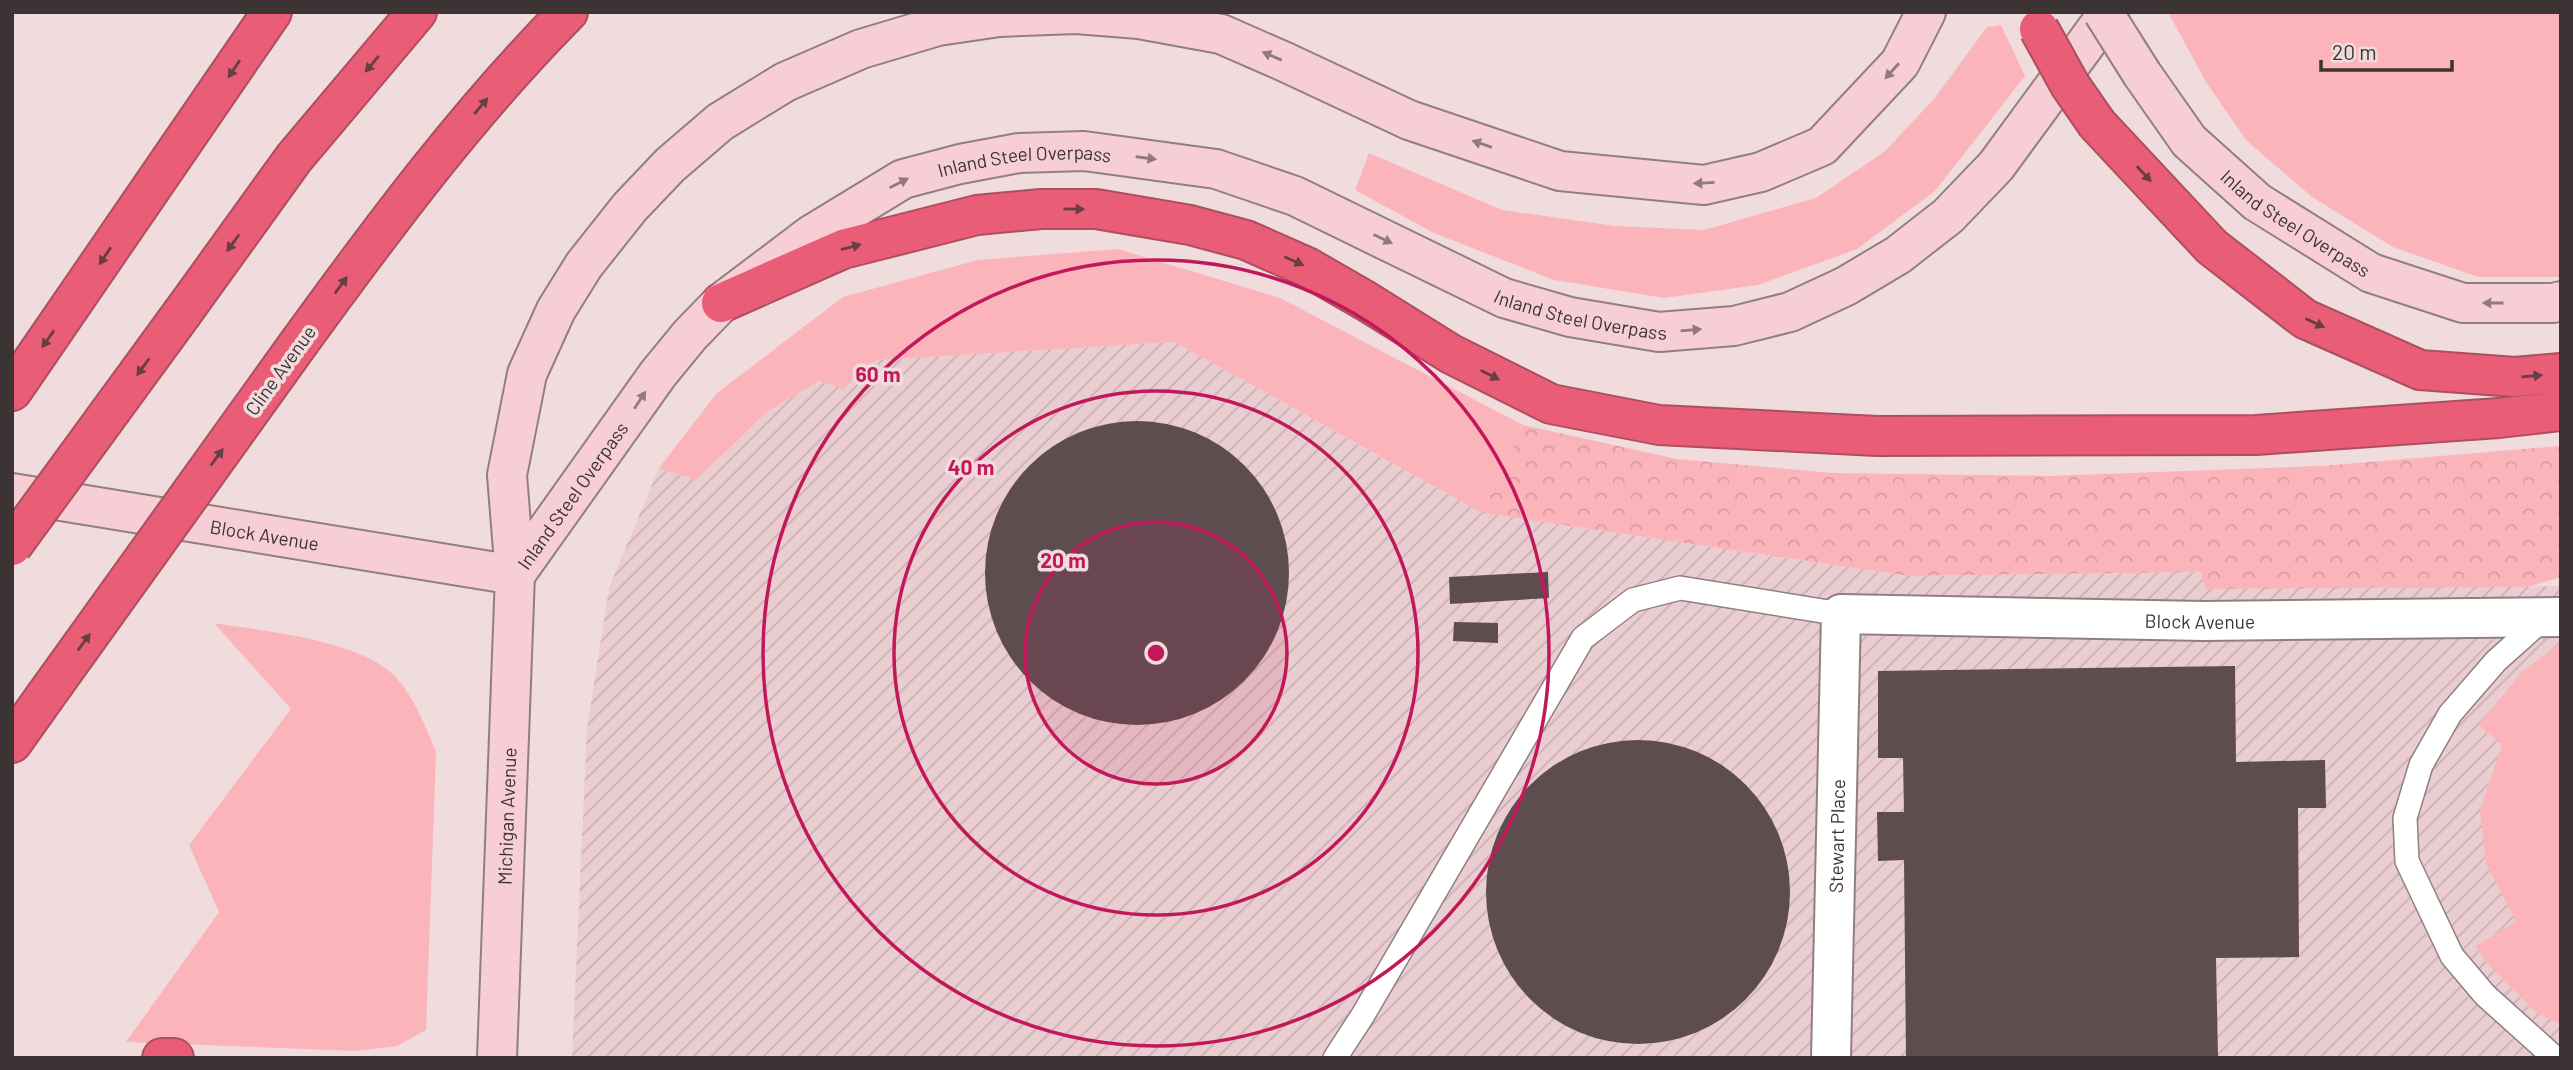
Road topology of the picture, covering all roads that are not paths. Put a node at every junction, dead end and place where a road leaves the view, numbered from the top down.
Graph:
1 (272, 12) edge
2 (568, 12) edge
3 (1926, 12) edge
4 (2103, 12) edge
5 (2109, 12) edge
6 (410, 17) edge
7 (2037, 20) edge
8 (2561, 301) edge
9 (720, 303) junction
10 (2561, 373) edge
11 (12, 391) edge
12 (2561, 411) edge
13 (12, 493) edge
14 (12, 546) edge
15 (515, 575) junction
16 (1841, 614) junction
17 (2552, 617) edge
18 (12, 743) edge
19 (162, 1058) edge
20 (174, 1058) edge
21 (497, 1058) edge
22 (1335, 1058) edge
23 (1831, 1058) edge
24 (2555, 1058) edge

1 -> 11 highway
18 -> 2 highway, Cline Avenue, bridge
3 -> 15 main road, Inland Steel Overpass
8 -> 4 main road, Inland Steel Overpass, bridge
9 -> 5 main road, Inland Steel Overpass
6 -> 14 highway, bridge
7 -> 10 highway, bridge
9 -> 12 highway
15 -> 9 main road, Inland Steel Overpass
13 - 15 main road, Block Avenue
15 - 21 main road, Michigan Avenue
16 - 17 street, Block Avenue
16 - 22 lane
16 - 23 street, Stewart Place
17 - 24 lane
19 - 20 highway

